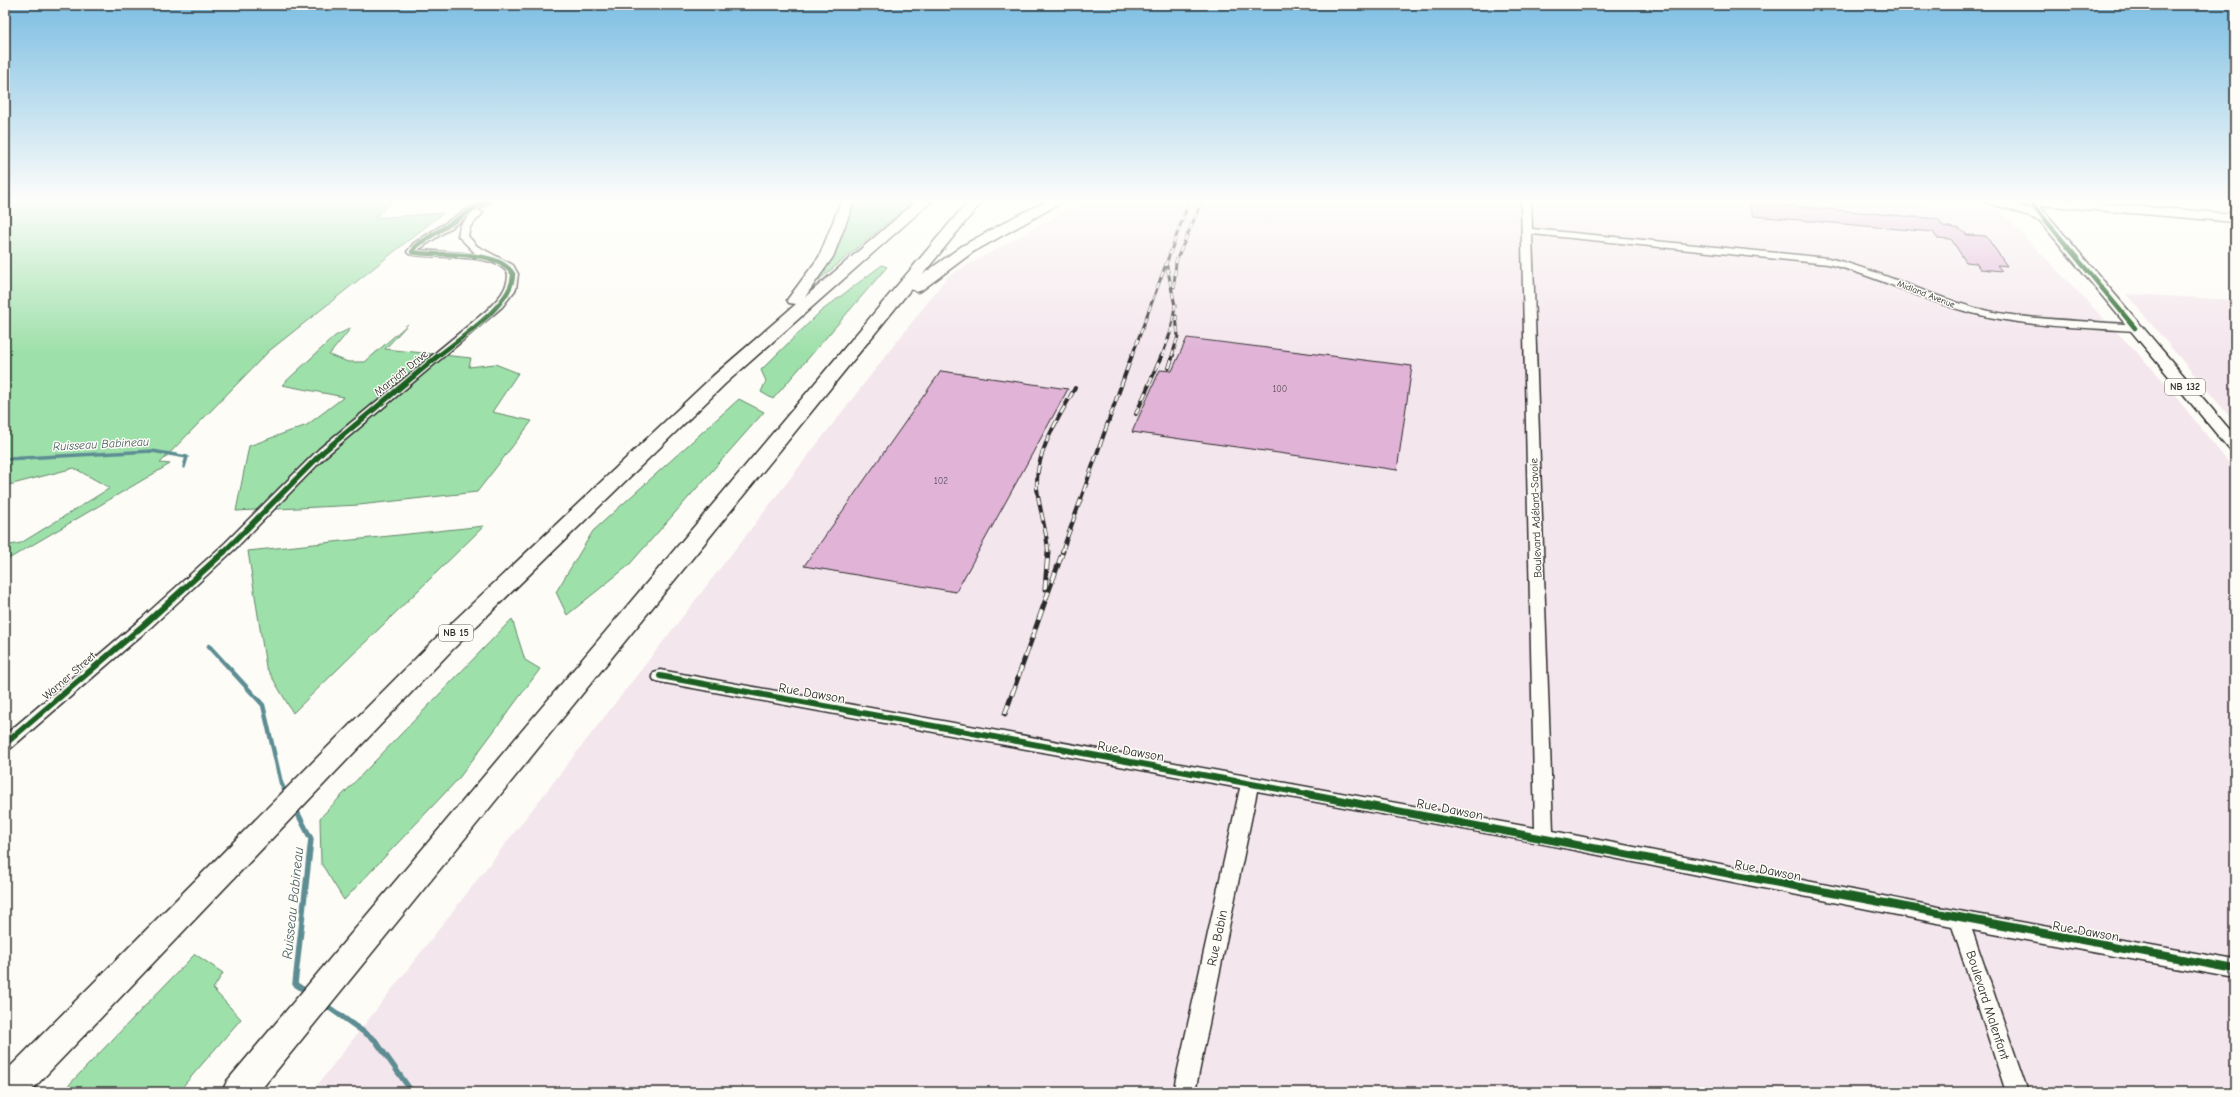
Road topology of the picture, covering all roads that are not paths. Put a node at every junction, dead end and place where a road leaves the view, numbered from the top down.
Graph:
1 (413, 250) edge
2 (477, 250) edge
3 (829, 250) edge
4 (868, 250) edge
5 (935, 250) edge
6 (965, 250) edge
7 (1528, 250) edge
8 (1720, 250) edge
9 (2070, 250) edge
10 (488, 257) junction
11 (2135, 328) junction
12 (719, 380) junction
13 (802, 410) junction
14 (2235, 446) edge
15 (146, 623) joint
16 (660, 676) dead end
17 (9, 736) edge
18 (1250, 783) junction
19 (1544, 838) junction
20 (1959, 919) junction
21 (2235, 969) edge
22 (8, 1092) edge
23 (238, 1092) edge
24 (1184, 1092) edge
25 (2017, 1092) edge

1 - 10 street, Marriott Drive
2 - 10 street, Marriott Drive
3 - 12 highway
4 - 12 highway, NB 15
5 - 13 highway
6 - 13 highway
7 - 19 street, Boulevard Adélard-Savoie
8 - 11 street, Midland Avenue
9 - 11 main road, NB 132
10 - 15 street, Marriott Drive
11 - 14 main road, NB 132
12 - 22 highway, NB 15
13 - 23 highway
15 - 17 street, Warner Street
16 - 18 street, Rue Dawson
18 - 19 street, Rue Dawson
18 - 24 street, Rue Babin
19 - 20 street, Rue Dawson
20 - 21 street, Rue Dawson
20 - 25 street, Boulevard Malenfant

